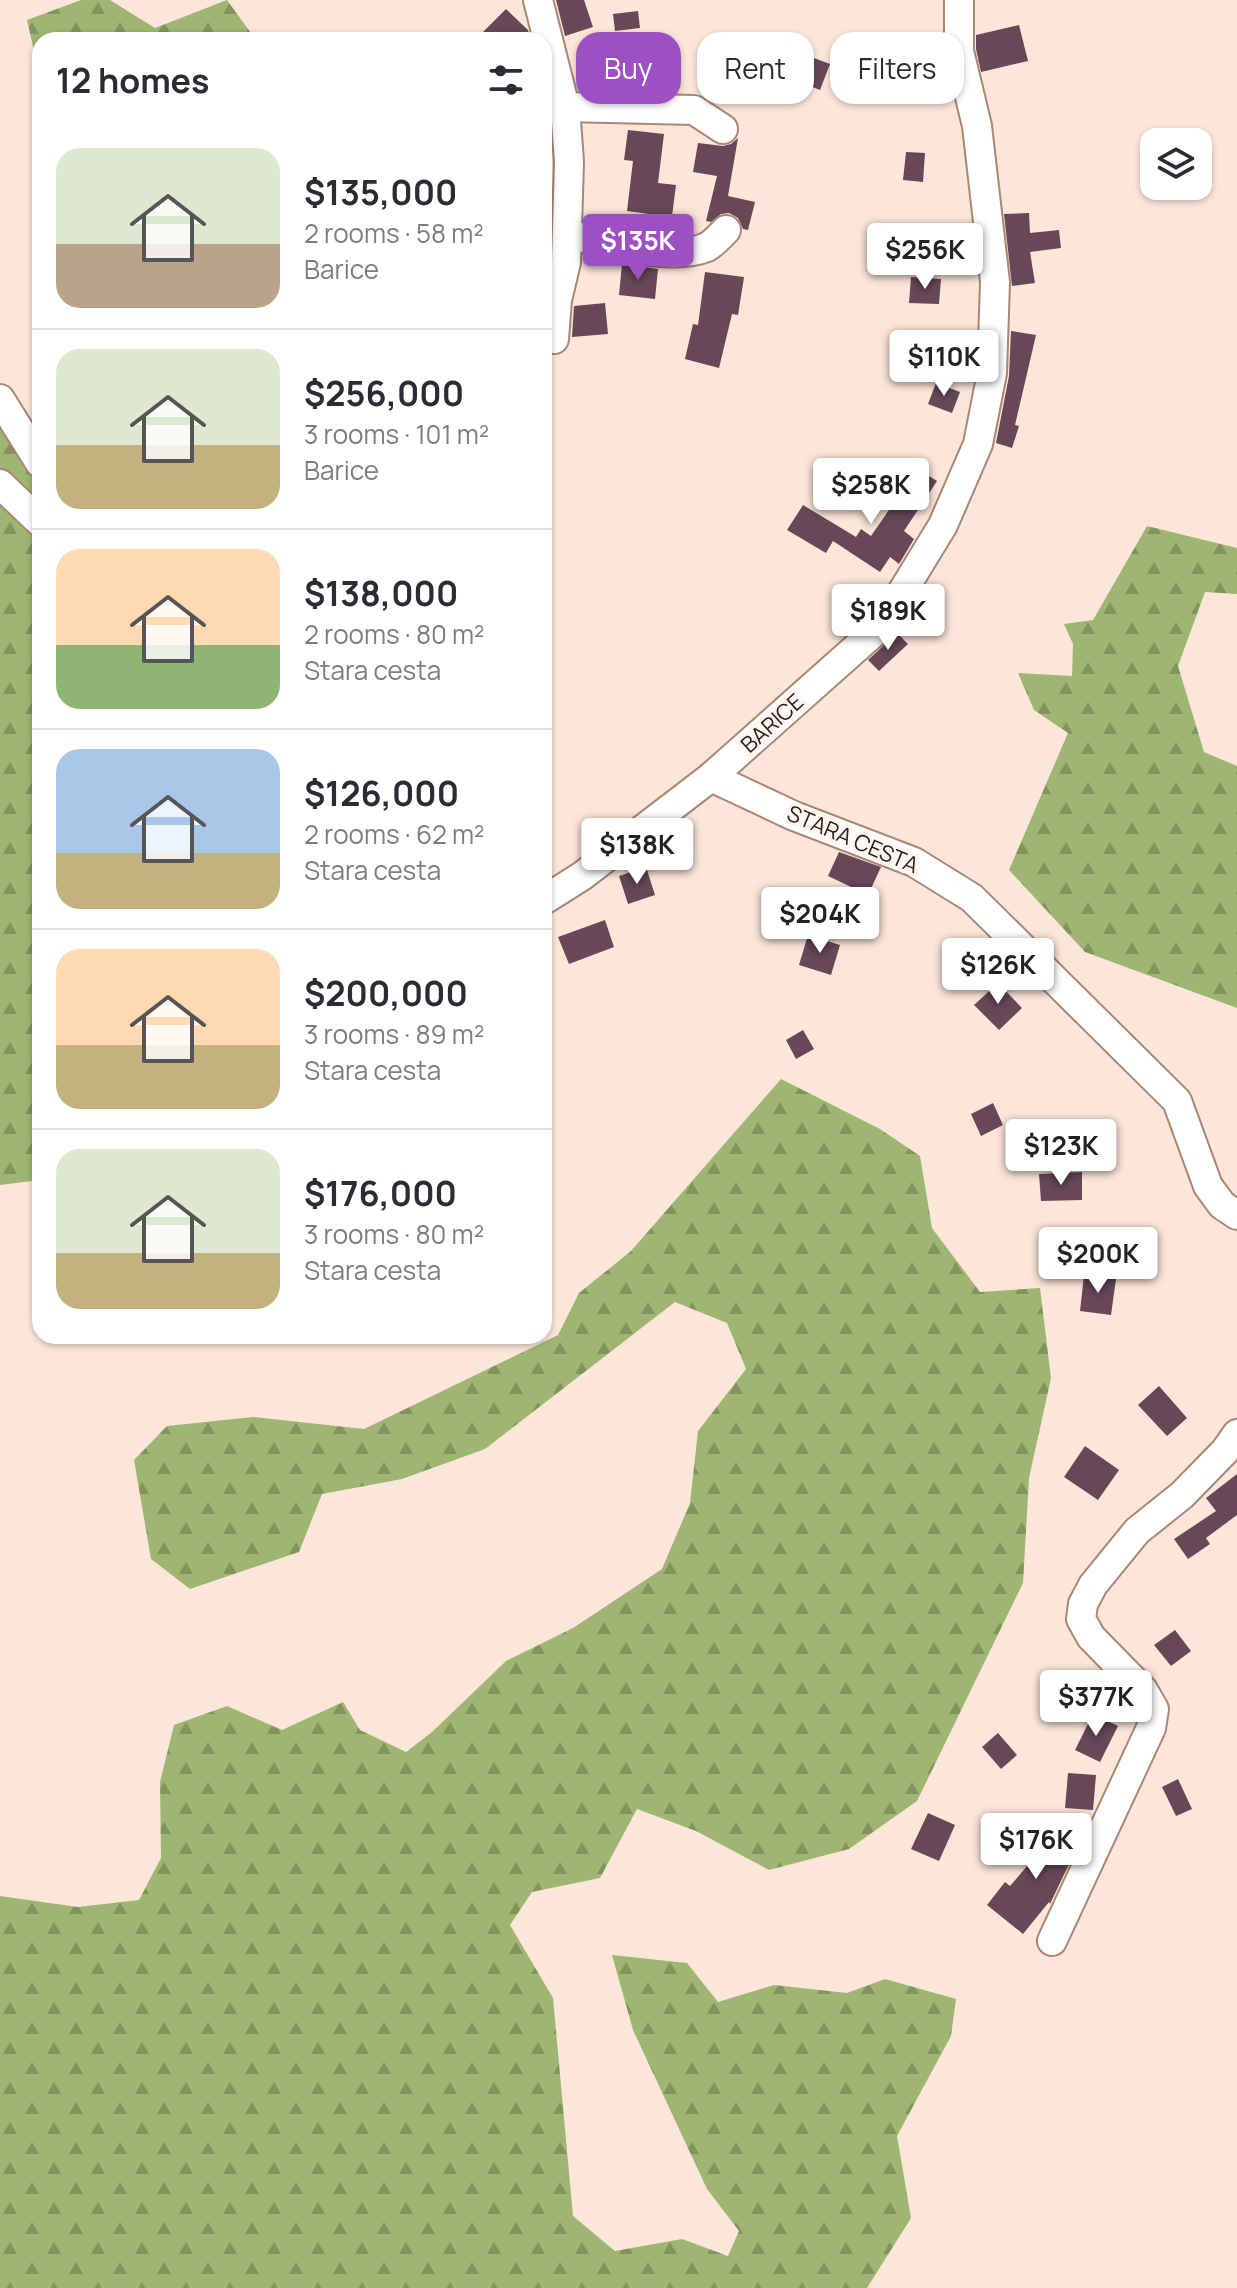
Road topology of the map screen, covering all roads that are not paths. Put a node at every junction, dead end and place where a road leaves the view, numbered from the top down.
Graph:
1 (538, 0) edge
2 (959, 0) edge
3 (546, 32) edge
4 (552, 55) edge
5 (565, 107) junction
6 (723, 129) dead end
7 (726, 230) dead end
8 (568, 234) junction
9 (554, 339) dead end
10 (0, 399) edge
11 (32, 450) edge
12 (0, 484) edge
13 (32, 514) edge
14 (711, 777) junction
15 (552, 895) edge
16 (1237, 1215) edge
17 (1237, 1434) edge
18 (1052, 1941) dead end

1 - 3 street
2 - 14 street, BARICE
4 - 5 street
5 - 6 street
5 - 8 street
7 - 8 street
8 - 9 street
10 - 11 street
12 - 13 street
14 - 15 street
14 - 16 street, STARA CESTA
17 - 18 street

